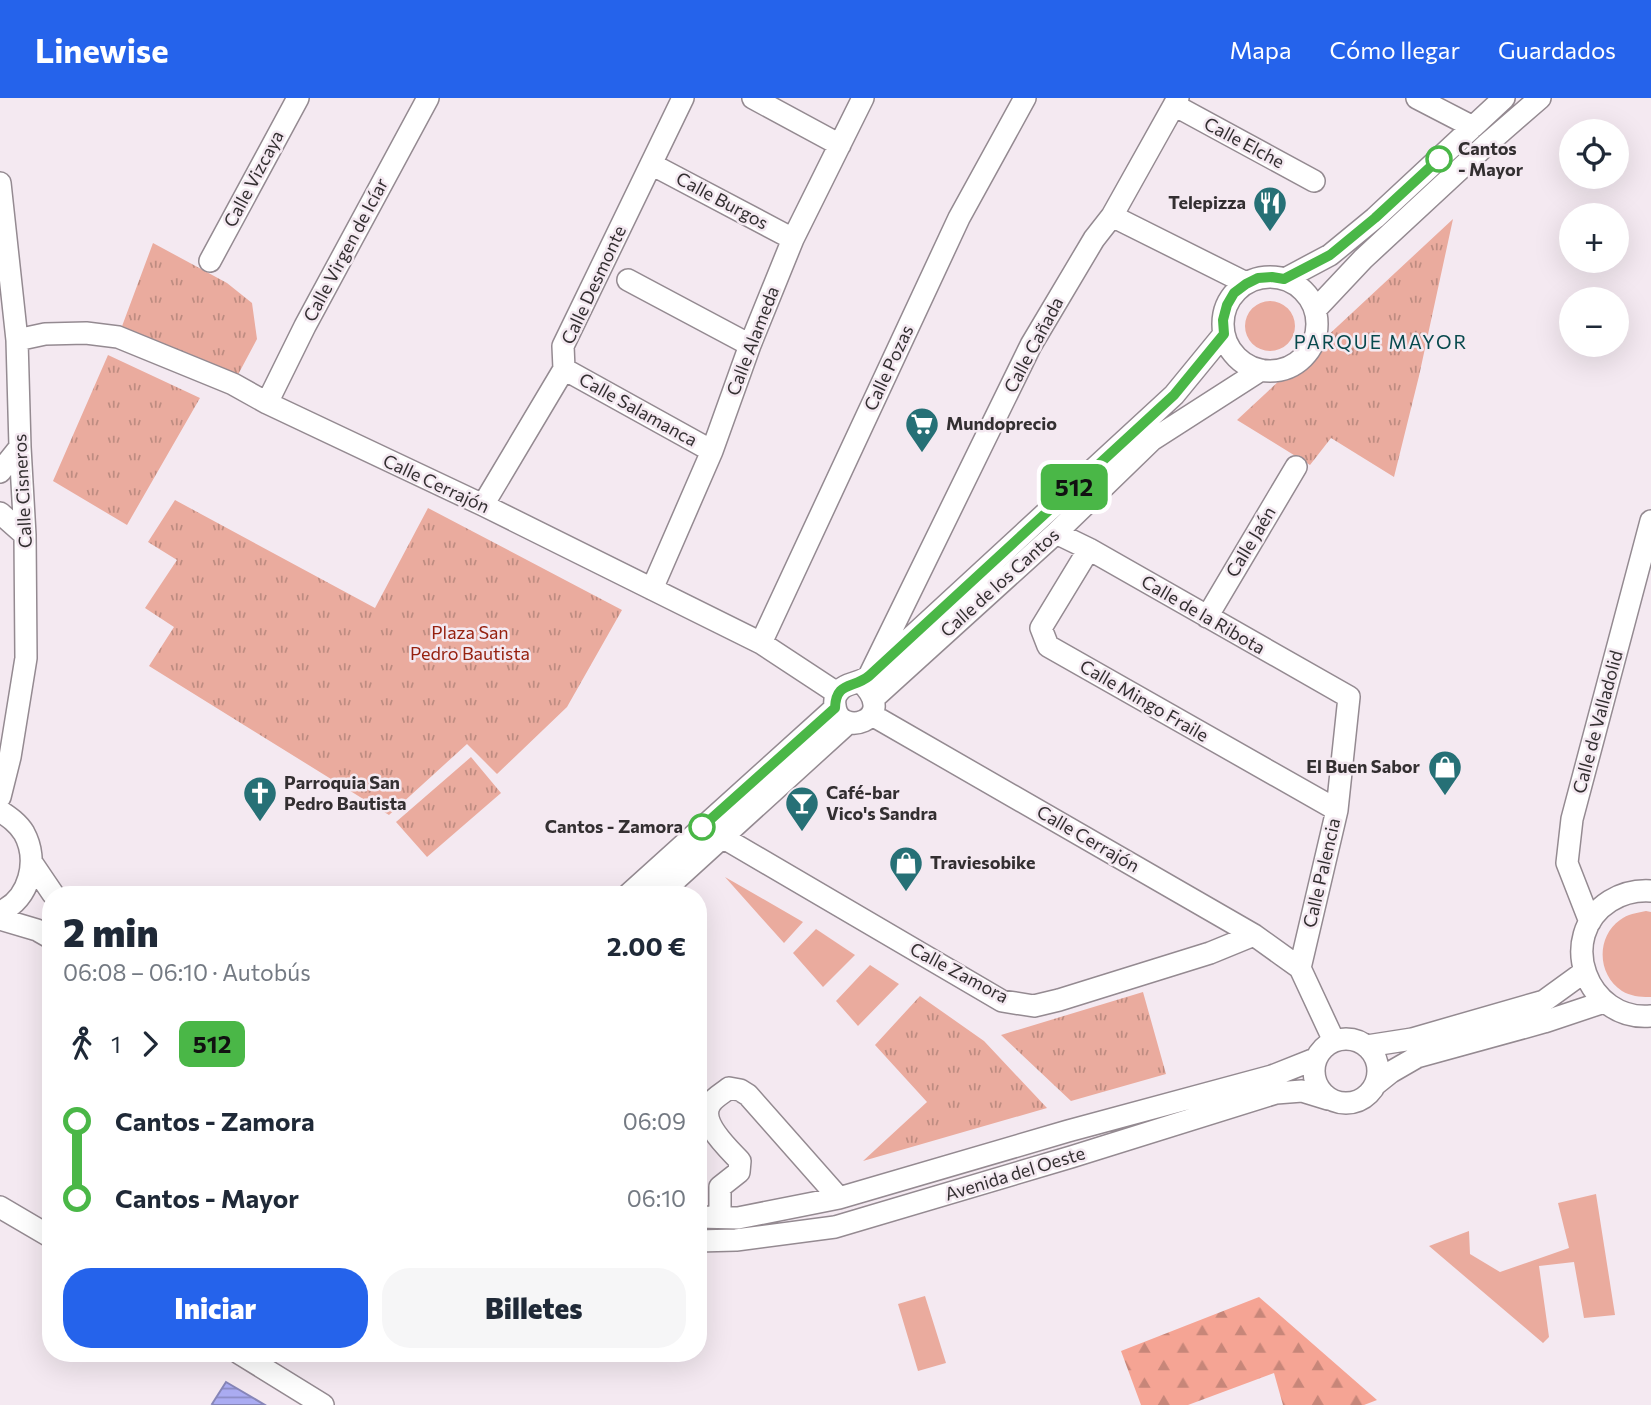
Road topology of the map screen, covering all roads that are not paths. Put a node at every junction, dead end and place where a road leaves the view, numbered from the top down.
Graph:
1 (298, 98) edge
2 (428, 98) edge
3 (683, 98) edge
4 (753, 98) edge
5 (863, 98) edge
6 (1024, 98) edge
7 (1418, 98) edge
8 (1504, 98) edge
9 (1540, 98) edge
10 (1176, 102) edge
11 (1473, 127) junction
12 (840, 145) junction
13 (651, 164) junction
14 (1314, 181) dead end
15 (0, 183) edge
16 (1112, 216) junction
17 (793, 239) junction
18 (210, 261) dead end
19 (1284, 279) junction
20 (628, 281) dead end
21 (1246, 284) junction
22 (1315, 310) junction
23 (1224, 334) junction
24 (17, 340) junction
25 (750, 345) junction
26 (564, 369) junction
27 (1261, 370) junction
28 (267, 403) junction
29 (20, 447) junction
30 (712, 451) junction
31 (1296, 467) dead end
32 (0, 472) edge
33 (483, 506) junction
34 (0, 513) edge
35 (1651, 521) edge
36 (1056, 533) junction
37 (26, 536) junction
38 (1089, 549) junction
39 (652, 589) junction
40 (1207, 617) junction
41 (761, 643) junction
42 (869, 693) junction
43 (1349, 697) joint
44 (840, 708) junction
45 (0, 797) edge
46 (1337, 810) junction
47 (0, 811) edge
48 (722, 837) junction
49 (32, 863) junction
50 (48, 886) edge
51 (638, 886) edge
52 (669, 886) edge
53 (1651, 891) edge
54 (0, 912) edge
55 (0, 919) edge
56 (1590, 922) junction
57 (42, 933) edge
58 (1254, 935) junction
59 (1300, 968) junction
60 (1584, 972) junction
61 (1604, 1002) junction
62 (1651, 1016) edge
63 (1334, 1041) junction
64 (1367, 1046) junction
65 (1315, 1059) junction
66 (1376, 1084) junction
67 (1328, 1099) junction
68 (838, 1198) junction
69 (0, 1207) edge
70 (707, 1217) edge
71 (720, 1217) junction
72 (42, 1232) edge
73 (707, 1241) edge
74 (254, 1362) edge
75 (323, 1405) edge

1 - 18 street, Calle Vizcaya
2 - 28 street, Calle Virgen de Icíar
3 - 13 street, Calle Desmonte
4 - 12 street
5 - 12 street, Calle Alameda
6 - 41 street, Calle Pozas
7 - 11 street
8 - 11 street
9 - 22 street
10 - 14 street, Calle Elche
10 - 16 street, Calle Cañada
11 - 19 street
12 - 17 street, Calle Alameda
13 - 17 street, Calle Burgos
13 - 26 street, Calle Desmonte
15 - 24 street, Calle Cisneros
16 - 21 street
16 - 42 street, Calle Cañada
17 - 25 street, Calle Alameda
19 - 21 street
19 - 22 street
20 - 25 street
21 - 23 street
22 - 27 street
23 - 27 street
23 - 42 street, Calle de los Cantos
24 - 28 street, Calle Cerrajón
24 - 29 street, Calle Cisneros
25 - 30 street, Calle Alameda
26 - 30 street, Calle Salamanca
26 - 33 street, Calle Desmonte
27 - 36 street, Calle de los Cantos
28 - 33 street, Calle Cerrajón
29 - 32 street
29 - 37 street, Calle Cisneros
30 - 39 street, Calle Alameda
31 - 40 street, Calle Jaén
33 - 39 street, Calle Cerrajón
34 - 37 street
35 - 56 street, Calle de Valladolid
36 - 38 street, Calle de la Ribota
36 - 42 street, Calle de los Cantos
37 - 45 street, Calle Cisneros
38 - 40 street, Calle de la Ribota
38 - 46 street, Calle Mingo Fraile
39 - 41 street, Calle Cerrajón
40 - 43 street, Calle de la Ribota
41 - 44 street, Calle Cerrajón
42 - 44 street
42 - 44 street
42 - 58 street, Calle Cerrajón
43 - 46 street, Calle Palencia
44 - 48 street
44 - 51 street
46 - 59 street, Calle Palencia
47 - 49 street
48 - 52 street
48 - 58 street, Calle Zamora
49 - 50 street
49 - 54 street
53 - 56 street
55 - 57 street
56 - 60 street
58 - 59 street, Calle Cerrajón
59 - 63 street
60 - 61 street
60 - 64 street
61 - 62 street
61 - 66 street
63 - 64 street
63 - 65 street
64 - 66 street
65 - 67 street
65 - 68 street, Avenida del Oeste
66 - 67 street
67 - 73 street, Avenida del Oeste
68 - 71 street, Avenida del Oeste
68 - 71 street
69 - 72 street
70 - 71 street, Avenida del Oeste
74 - 75 street

